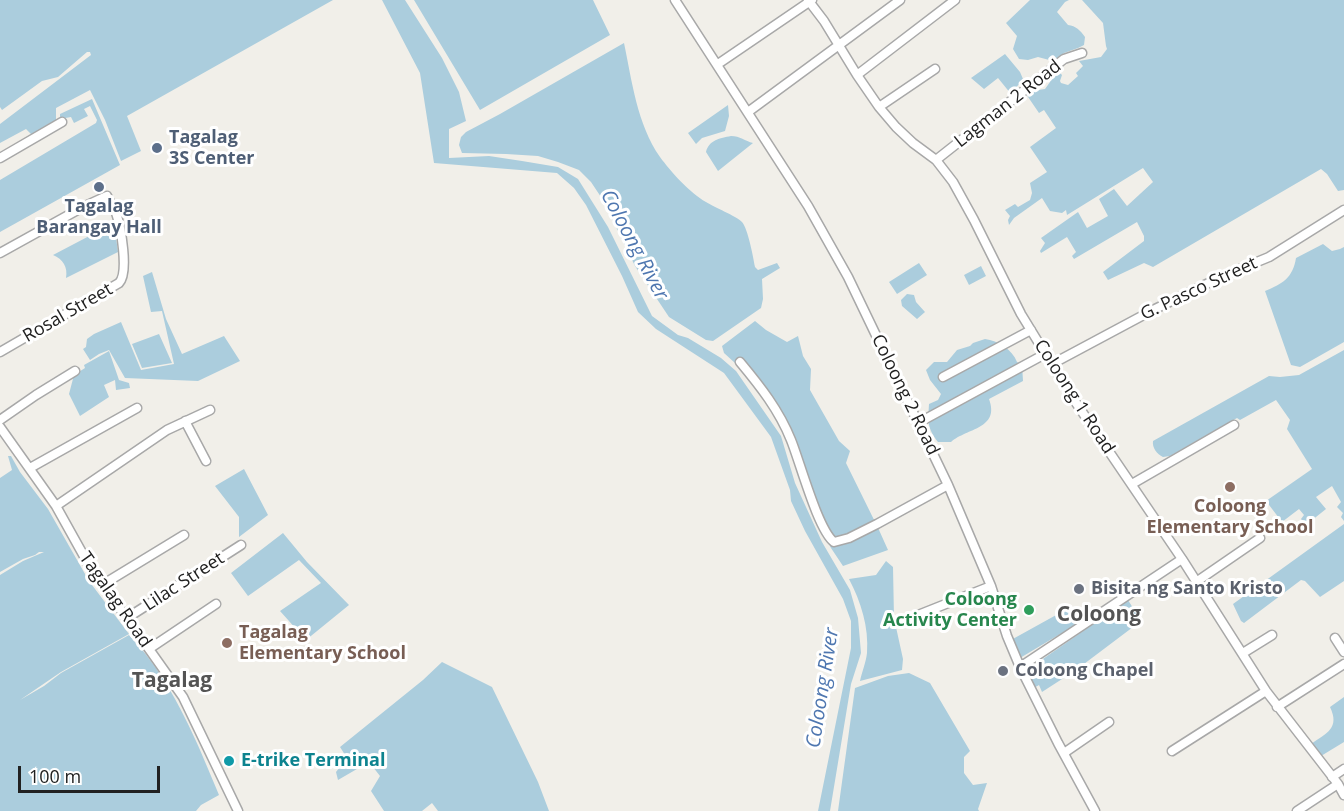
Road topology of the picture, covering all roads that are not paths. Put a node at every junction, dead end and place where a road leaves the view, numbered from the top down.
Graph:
1 (675, 0) edge
2 (900, 0) edge
3 (955, 0) edge
4 (810, 1) edge
5 (839, 44) junction
6 (1082, 53) dead end
7 (718, 64) junction
8 (935, 69) dead end
9 (857, 75) junction
10 (879, 107) junction
11 (748, 112) junction
12 (62, 122) dead end
13 (0, 158) edge
14 (936, 160) junction
15 (1344, 210) edge
16 (0, 253) edge
17 (1030, 330) junction
18 (0, 352) edge
19 (1045, 354) junction
20 (740, 362) dead end
21 (1052, 364) junction
22 (75, 371) dead end
23 (943, 377) dead end
24 (136, 408) dead end
25 (210, 410) dead end
26 (0, 420) edge
27 (185, 421) junction
28 (918, 423) junction
29 (1234, 424) dead end
30 (0, 427) edge
31 (206, 461) dead end
32 (30, 468) junction
33 (1132, 484) junction
34 (948, 485) junction
35 (56, 506) junction
36 (184, 535) dead end
37 (1260, 538) dead end
38 (241, 545) dead end
39 (1182, 559) junction
40 (1196, 582) junction
41 (102, 585) junction
42 (991, 586) junction
43 (216, 604) dead end
44 (913, 617) dead end
45 (127, 618) junction
46 (1272, 635) dead end
47 (1335, 638) dead end
48 (149, 649) junction
49 (1344, 652) edge
50 (1243, 653) junction
51 (1344, 664) edge
52 (1020, 667) junction
53 (1266, 691) junction
54 (1277, 707) junction
55 (1109, 722) dead end
56 (1172, 751) dead end
57 (1064, 753) junction
58 (1344, 769) edge
59 (1335, 780) junction
60 (1344, 795) edge
61 (238, 811) edge
62 (1095, 811) edge
63 (1298, 811) edge

1 - 7 street, Coloong 2 Road
2 - 5 street
3 - 9 street
4 - 5 street, Coloong 1 Road
4 - 7 street
5 - 9 street, Coloong 1 Road
5 - 11 street
6 - 14 street, Lagman 2 Road
7 - 11 street, Coloong 2 Road
8 - 10 street
9 - 10 street, Coloong 1 Road
10 - 14 street, Coloong 1 Road
11 - 28 street, Coloong 2 Road
12 - 13 street
14 - 17 street, Coloong 1 Road
15 - 21 street, G. Pasco Street
16 - 18 street, Rosal Street
17 - 19 street, Coloong 1 Road
17 - 23 street
19 - 21 street, Coloong 1 Road
19 - 28 street
20 - 34 street
21 - 33 street, Coloong 1 Road
22 - 26 street
24 - 32 street
25 - 27 street
27 - 31 street
27 - 35 street
28 - 34 street, Coloong 2 Road
29 - 33 street
30 - 32 street, Tagalag Road
32 - 35 street, Tagalag Road
33 - 39 street, Coloong 1 Road
34 - 42 street, Coloong 2 Road
35 - 41 street, Tagalag Road
36 - 41 street
37 - 40 street
38 - 45 street, Lilac Street
39 - 40 street, Coloong 1 Road
39 - 52 street
40 - 50 street, Coloong 1 Road
41 - 45 street, Tagalag Road
42 - 44 street
42 - 52 street, Coloong 2 Road
43 - 48 street
45 - 48 street, Tagalag Road
46 - 50 street
47 - 49 street
48 - 61 street, Tagalag Road
50 - 53 street, Coloong 1 Road
51 - 54 street
52 - 57 street, Coloong 2 Road
53 - 54 street, Coloong 1 Road
53 - 56 street
54 - 59 street, Coloong 1 Road
55 - 57 street
57 - 62 street, Coloong 2 Road
58 - 59 street
59 - 60 street, Coloong 1 Road
59 - 63 street

